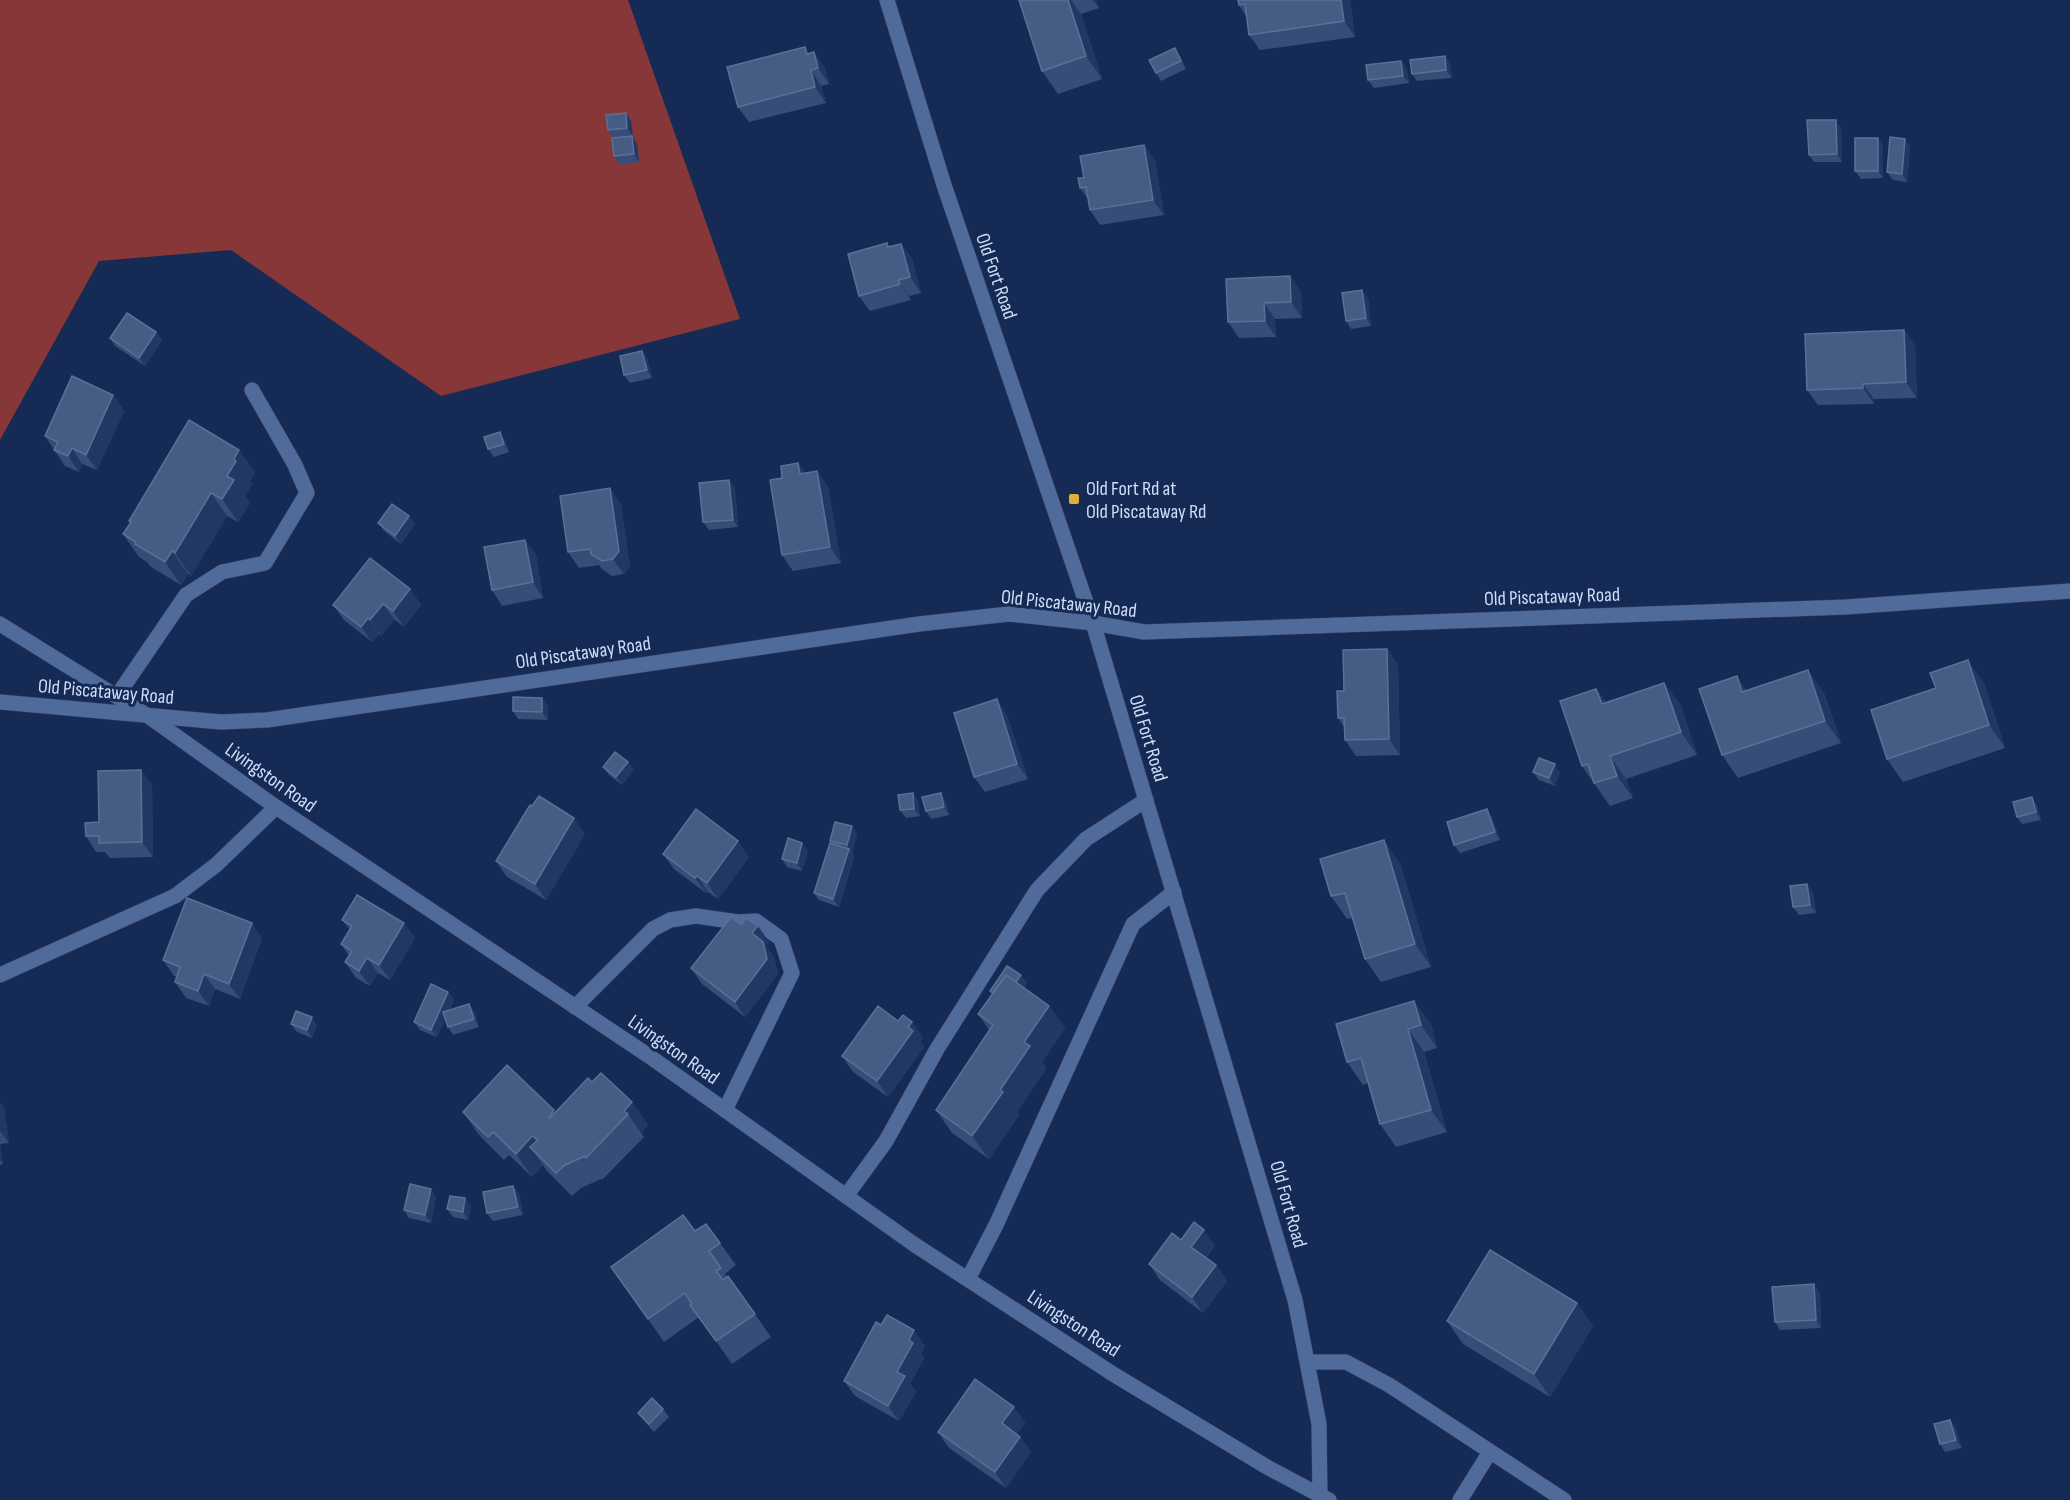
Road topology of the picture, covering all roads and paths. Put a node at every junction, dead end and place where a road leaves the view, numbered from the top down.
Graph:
1 (887, 0) edge
2 (252, 390) dead end
3 (2070, 591) edge
4 (1094, 623) junction
5 (0, 624) edge
6 (117, 696) junction
7 (0, 702) edge
8 (148, 716) junction
9 (1146, 800) junction
10 (276, 807) junction
11 (1174, 892) junction
12 (0, 975) edge
13 (575, 1007) junction
14 (725, 1110) junction
15 (846, 1196) junction
16 (968, 1279) junction
17 (1308, 1362) junction
18 (1491, 1452) junction
19 (1323, 1498) edge
20 (1460, 1500) edge
21 (1564, 1500) edge

1 - 4 main road, Old Fort Road
2 - 6 main road
3 - 4 main road, Old Piscataway Road
4 - 8 main road, Old Piscataway Road
4 - 9 main road, Old Fort Road
5 - 6 main road, Livingston Road
6 - 8 main road, Livingston Road
7 - 8 main road, Old Piscataway Road
8 - 10 main road, Livingston Road
9 - 11 main road, Old Fort Road
9 - 15 main road
10 - 12 main road
10 - 13 main road, Livingston Road
11 - 16 main road
11 - 17 main road, Old Fort Road
13 - 14 main road, Livingston Road
13 - 14 main road
14 - 15 main road, Livingston Road
15 - 16 main road, Livingston Road
16 - 19 main road, Livingston Road
17 - 18 main road
17 - 19 main road, Old Fort Road
18 - 20 main road
18 - 21 main road

